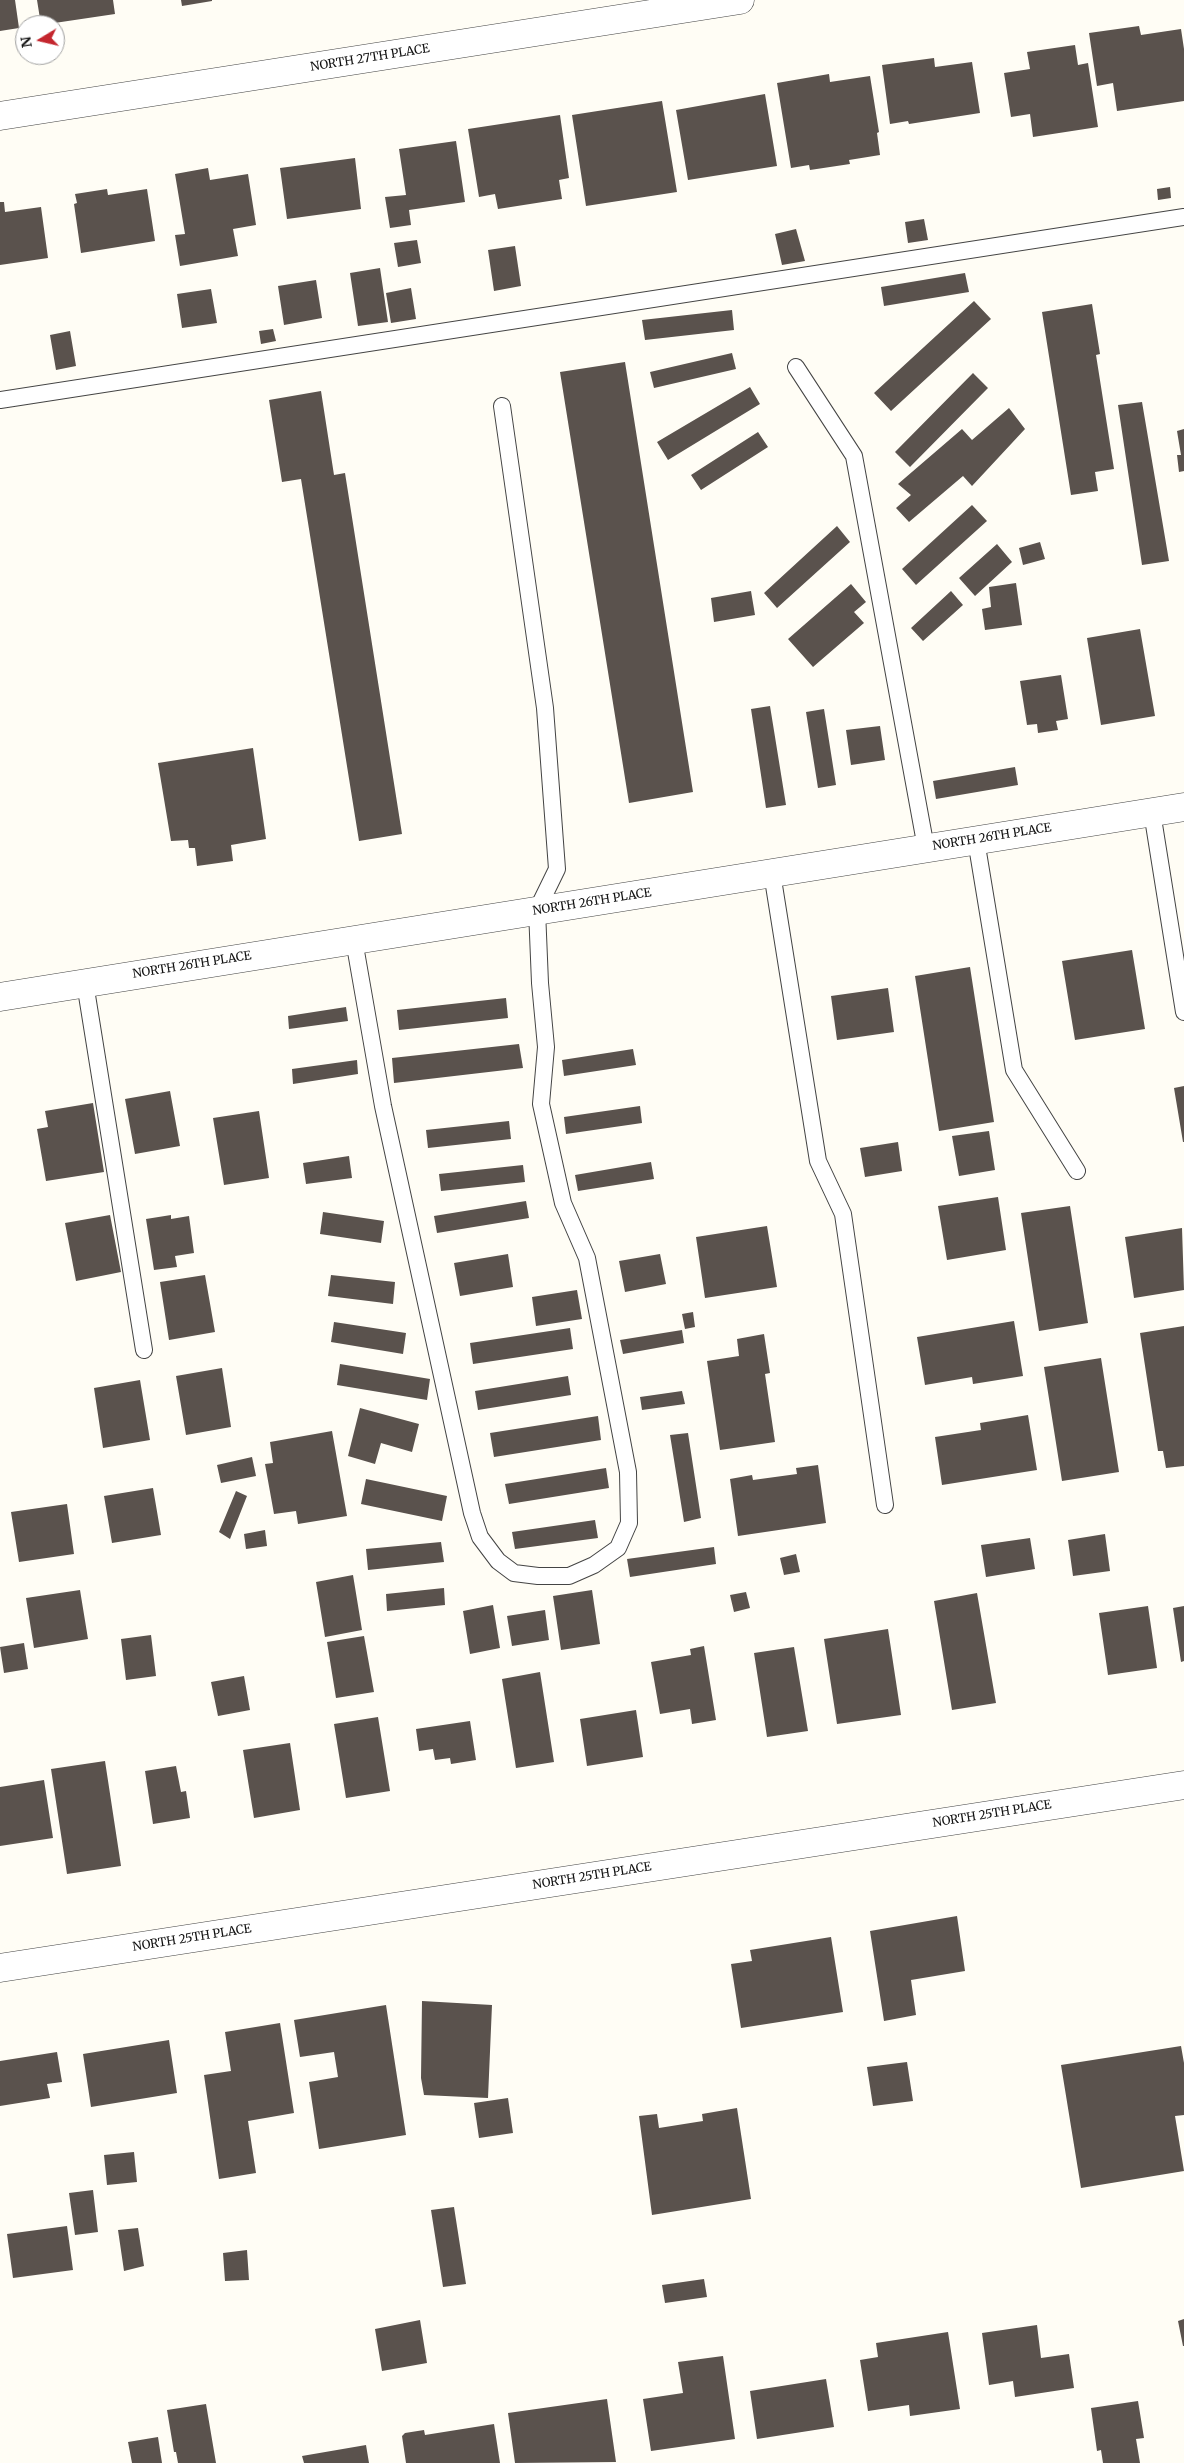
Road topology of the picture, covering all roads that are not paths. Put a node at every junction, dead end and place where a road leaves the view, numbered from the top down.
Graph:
1 (740, 0) edge
2 (0, 116) edge
3 (1184, 217) edge
4 (796, 367) dead end
5 (0, 400) edge
6 (502, 406) dead end
7 (1184, 806) edge
8 (1152, 812) junction
9 (976, 840) junction
10 (926, 848) junction
11 (772, 873) junction
12 (538, 910) junction
13 (354, 940) junction
14 (85, 983) junction
15 (0, 996) edge
16 (1184, 1012) edge
17 (1077, 1172) dead end
18 (144, 1350) dead end
19 (885, 1505) dead end
20 (1184, 1785) edge
21 (0, 1968) edge

1 - 2 street, NORTH 27TH PLACE
3 - 5 lane
4 - 10 lane
6 - 12 lane
7 - 8 street, NORTH 26TH PLACE
8 - 9 street, NORTH 26TH PLACE
8 - 16 lane
9 - 10 street, NORTH 26TH PLACE
9 - 17 lane
10 - 11 street, NORTH 26TH PLACE
11 - 12 street, NORTH 26TH PLACE
11 - 19 lane
12 - 13 street, NORTH 26TH PLACE
12 - 13 lane
13 - 14 street, NORTH 26TH PLACE
14 - 15 street, NORTH 26TH PLACE
14 - 18 lane
20 - 21 street, NORTH 25TH PLACE

